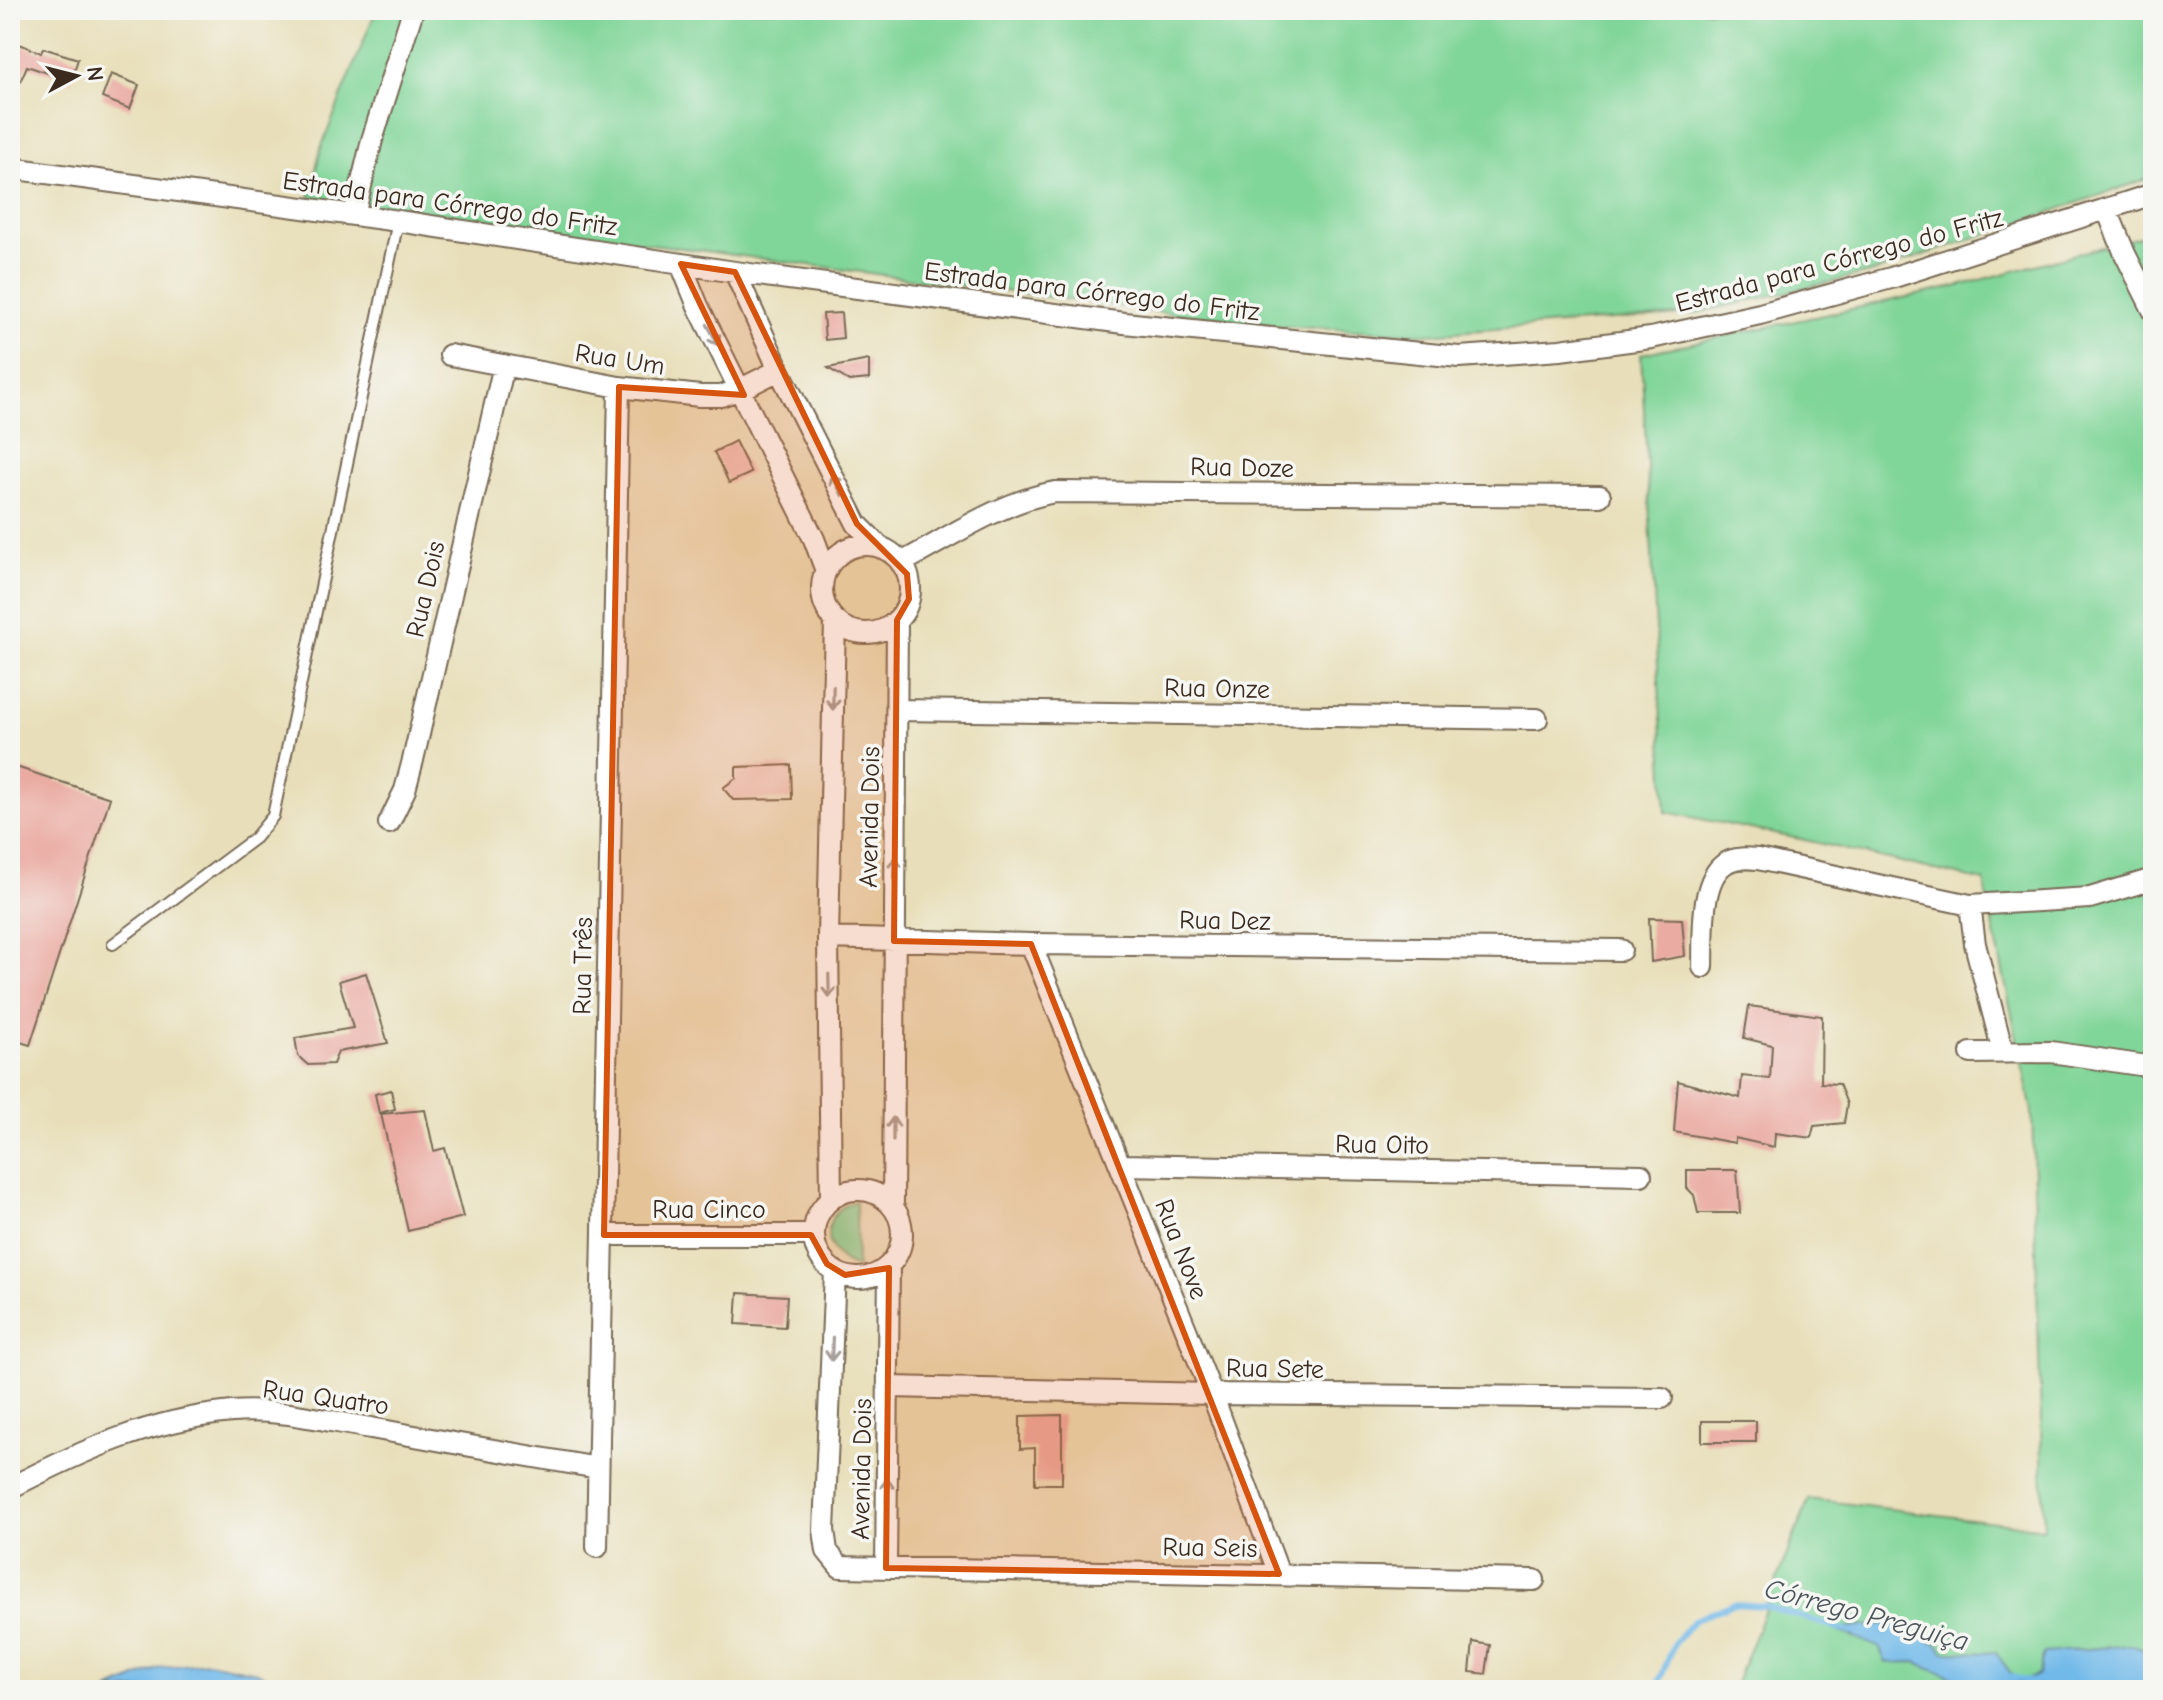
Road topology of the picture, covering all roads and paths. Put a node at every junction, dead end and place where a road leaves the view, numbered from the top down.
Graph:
1 (413, 10) edge
2 (10, 168) edge
3 (2153, 194) edge
4 (2107, 210) junction
5 (354, 215) junction
6 (398, 221) junction
7 (681, 264) junction
8 (735, 272) junction
9 (2153, 310) edge
10 (450, 355) dead end
11 (504, 365) junction
12 (779, 370) junction
13 (619, 387) junction
14 (741, 389) junction
15 (1600, 496) dead end
16 (881, 548) junction
17 (901, 563) junction
18 (826, 571) junction
19 (835, 620) junction
20 (897, 620) junction
21 (897, 710) junction
22 (1537, 719) dead end
23 (389, 823) dead end
24 (2153, 879) edge
25 (1970, 905) junction
26 (828, 938) junction
27 (894, 941) junction
28 (113, 944) dead end
29 (1031, 944) junction
30 (1621, 950) dead end
31 (1703, 967) dead end
32 (2003, 1052) junction
33 (1971, 1053) dead end
34 (2153, 1067) edge
35 (1122, 1165) junction
36 (1641, 1175) dead end
37 (831, 1199) junction
38 (893, 1207) junction
39 (604, 1235) junction
40 (814, 1235) junction
41 (889, 1265) junction
42 (835, 1271) junction
43 (889, 1387) junction
44 (1212, 1394) junction
45 (1662, 1398) dead end
46 (598, 1468) junction
47 (10, 1488) edge
48 (597, 1547) dead end
49 (886, 1568) junction
50 (1279, 1574) junction
51 (1534, 1580) dead end

1 - 5 street
2 - 5 street, Estrada para Córrego do Fritz
3 - 4 street, Estrada para Córrego do Fritz
4 - 8 street, Estrada para Córrego do Fritz
4 - 9 street
5 - 6 street, Estrada para Córrego do Fritz
6 - 7 street, Estrada para Córrego do Fritz
6 - 28 lane
7 - 8 street, Estrada para Córrego do Fritz
7 -> 14 street, Avenida Dois
8 - 12 street
10 - 11 street, Rua Um
11 - 13 street, Rua Um
11 - 23 street, Rua Dois
12 - 14 street, Rua Um
16 -> 12 street
13 - 14 street, Rua Um
13 - 39 street, Rua Três
14 - 18 street, Avenida Dois
15 - 17 street, Rua Doze
16 - 17 street
16 - 18 street
17 - 20 street, Avenida Dois
18 - 19 street, Avenida Dois
19 - 20 street
19 -> 26 street, Avenida Dois
20 - 21 street, Avenida Dois
21 - 22 street, Rua Onze
27 -> 21 street, Avenida Dois
24 - 25 street
25 - 31 street
25 - 32 street
26 - 27 street, Rua Dez
26 -> 37 street, Avenida Dois
27 - 29 street, Rua Dez
38 -> 27 street, Avenida Dois
29 - 30 street, Rua Dez
29 - 35 street, Rua Nove
32 - 33 street
32 - 34 street
35 - 36 street, Rua Oito
35 - 44 street, Rua Nove
37 - 38 street
37 - 40 street, Avenida Dois
38 - 41 street, Avenida Dois
39 - 40 street, Rua Cinco
39 - 46 street, Rua Três
40 - 42 street
41 - 42 street
41 - 43 street, Avenida Dois
42 -> 49 street, Avenida Dois
43 - 44 street, Rua Sete
49 -> 43 street, Avenida Dois
44 - 45 street, Rua Sete
44 - 50 street, Rua Nove
46 - 47 street, Rua Quatro
46 - 48 street, Rua Três
49 - 50 street, Rua Seis
50 - 51 street, Rua Seis

